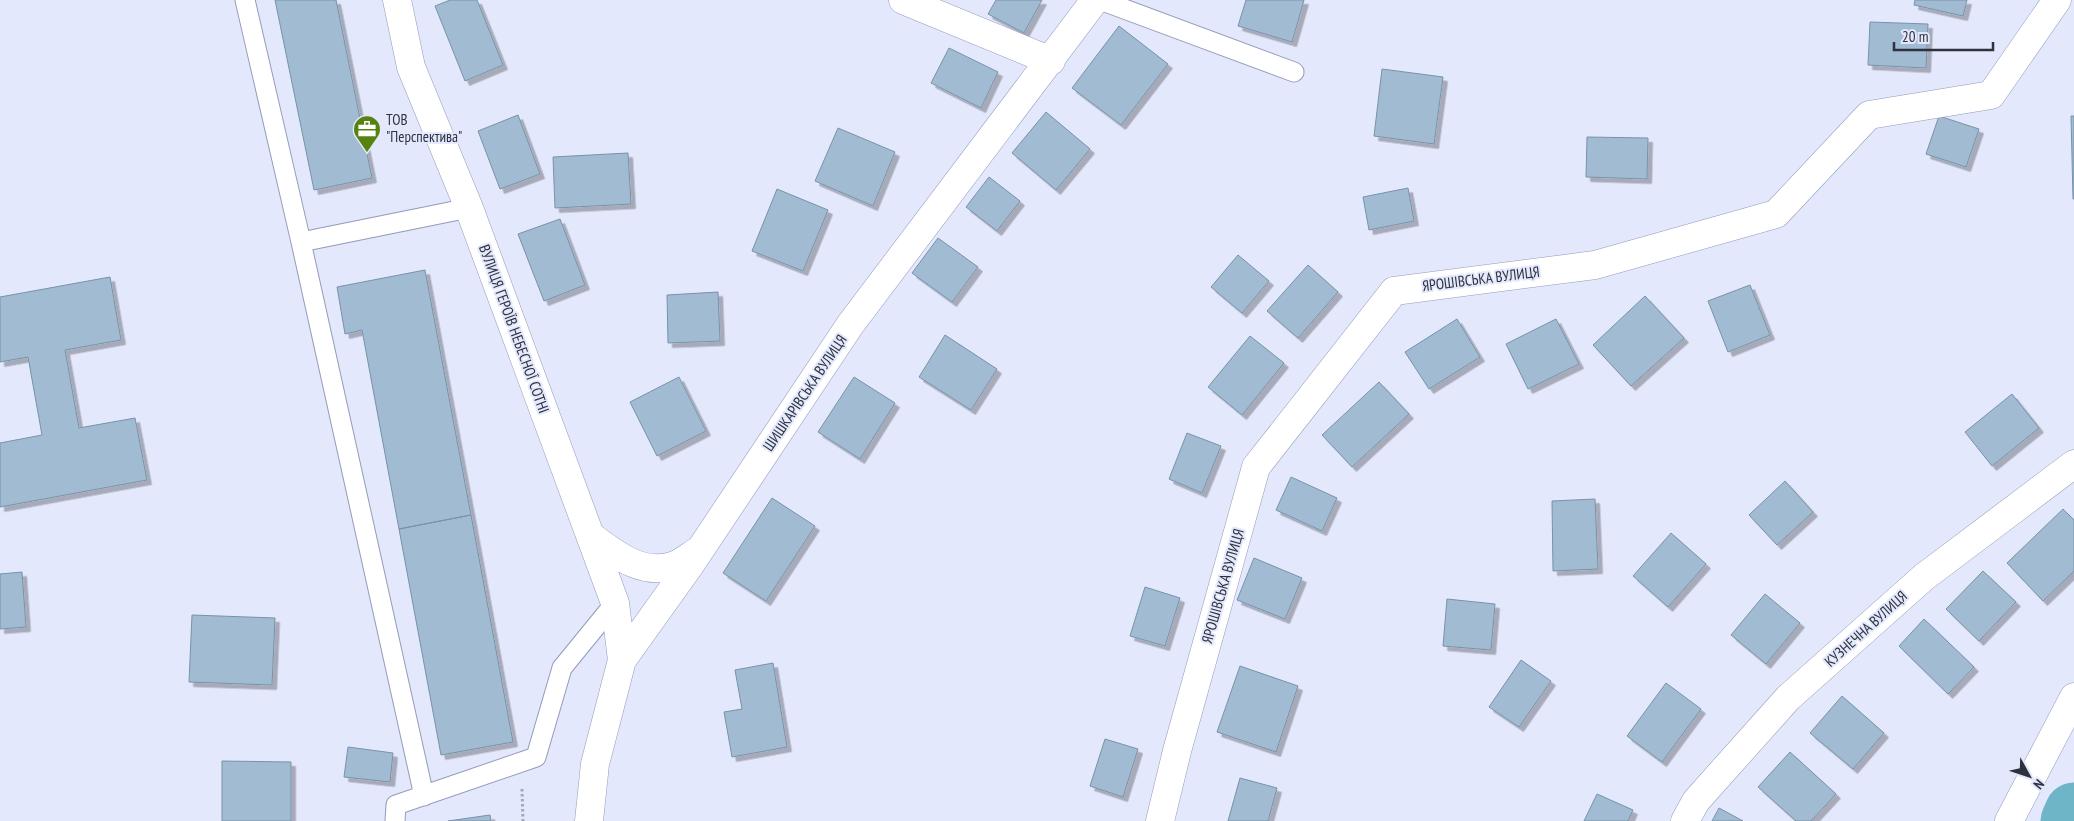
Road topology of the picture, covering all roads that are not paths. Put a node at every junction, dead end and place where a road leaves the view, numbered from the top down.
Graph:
1 (245, 0) edge
2 (397, 0) edge
3 (903, 0) edge
4 (1095, 0) edge
5 (1100, 0) edge
6 (2057, 0) edge
7 (1051, 61) junction
8 (1294, 72) dead end
9 (469, 208) junction
10 (301, 242) junction
11 (2074, 464) edge
12 (591, 536) junction
13 (700, 550) junction
14 (615, 603) junction
15 (622, 660) junction
16 (2074, 697) edge
17 (424, 796) junction
18 (395, 821) edge
19 (589, 821) edge
20 (1160, 821) edge
21 (1685, 821) edge
22 (2009, 821) edge

1 - 10 lane
2 - 9 street, ВУЛИЦЯ ГЕРОЇВ НЕБЕСНОЇ СОТНІ
3 - 7 street
4 - 7 street, ШИШКАРІВСЬКА ВУЛИЦЯ
5 - 8 lane
6 - 20 street, ЯРОШІВСЬКА ВУЛИЦЯ
7 - 13 street, ШИШКАРІВСЬКА ВУЛИЦЯ
9 - 10 lane
9 - 12 street, ВУЛИЦЯ ГЕРОЇВ НЕБЕСНОЇ СОТНІ
10 - 17 lane
11 - 21 street, КУЗНЕЧНА ВУЛИЦЯ
12 - 13 street
12 - 14 street, ВУЛИЦЯ ГЕРОЇВ НЕБЕСНОЇ СОТНІ
13 - 15 street, ШИШКАРІВСЬКА ВУЛИЦЯ
14 - 15 street, ВУЛИЦЯ ГЕРОЇВ НЕБЕСНОЇ СОТНІ
14 - 17 lane
15 - 19 street, ШИШКАРІВСЬКА ВУЛИЦЯ
16 - 22 street
17 - 18 lane

